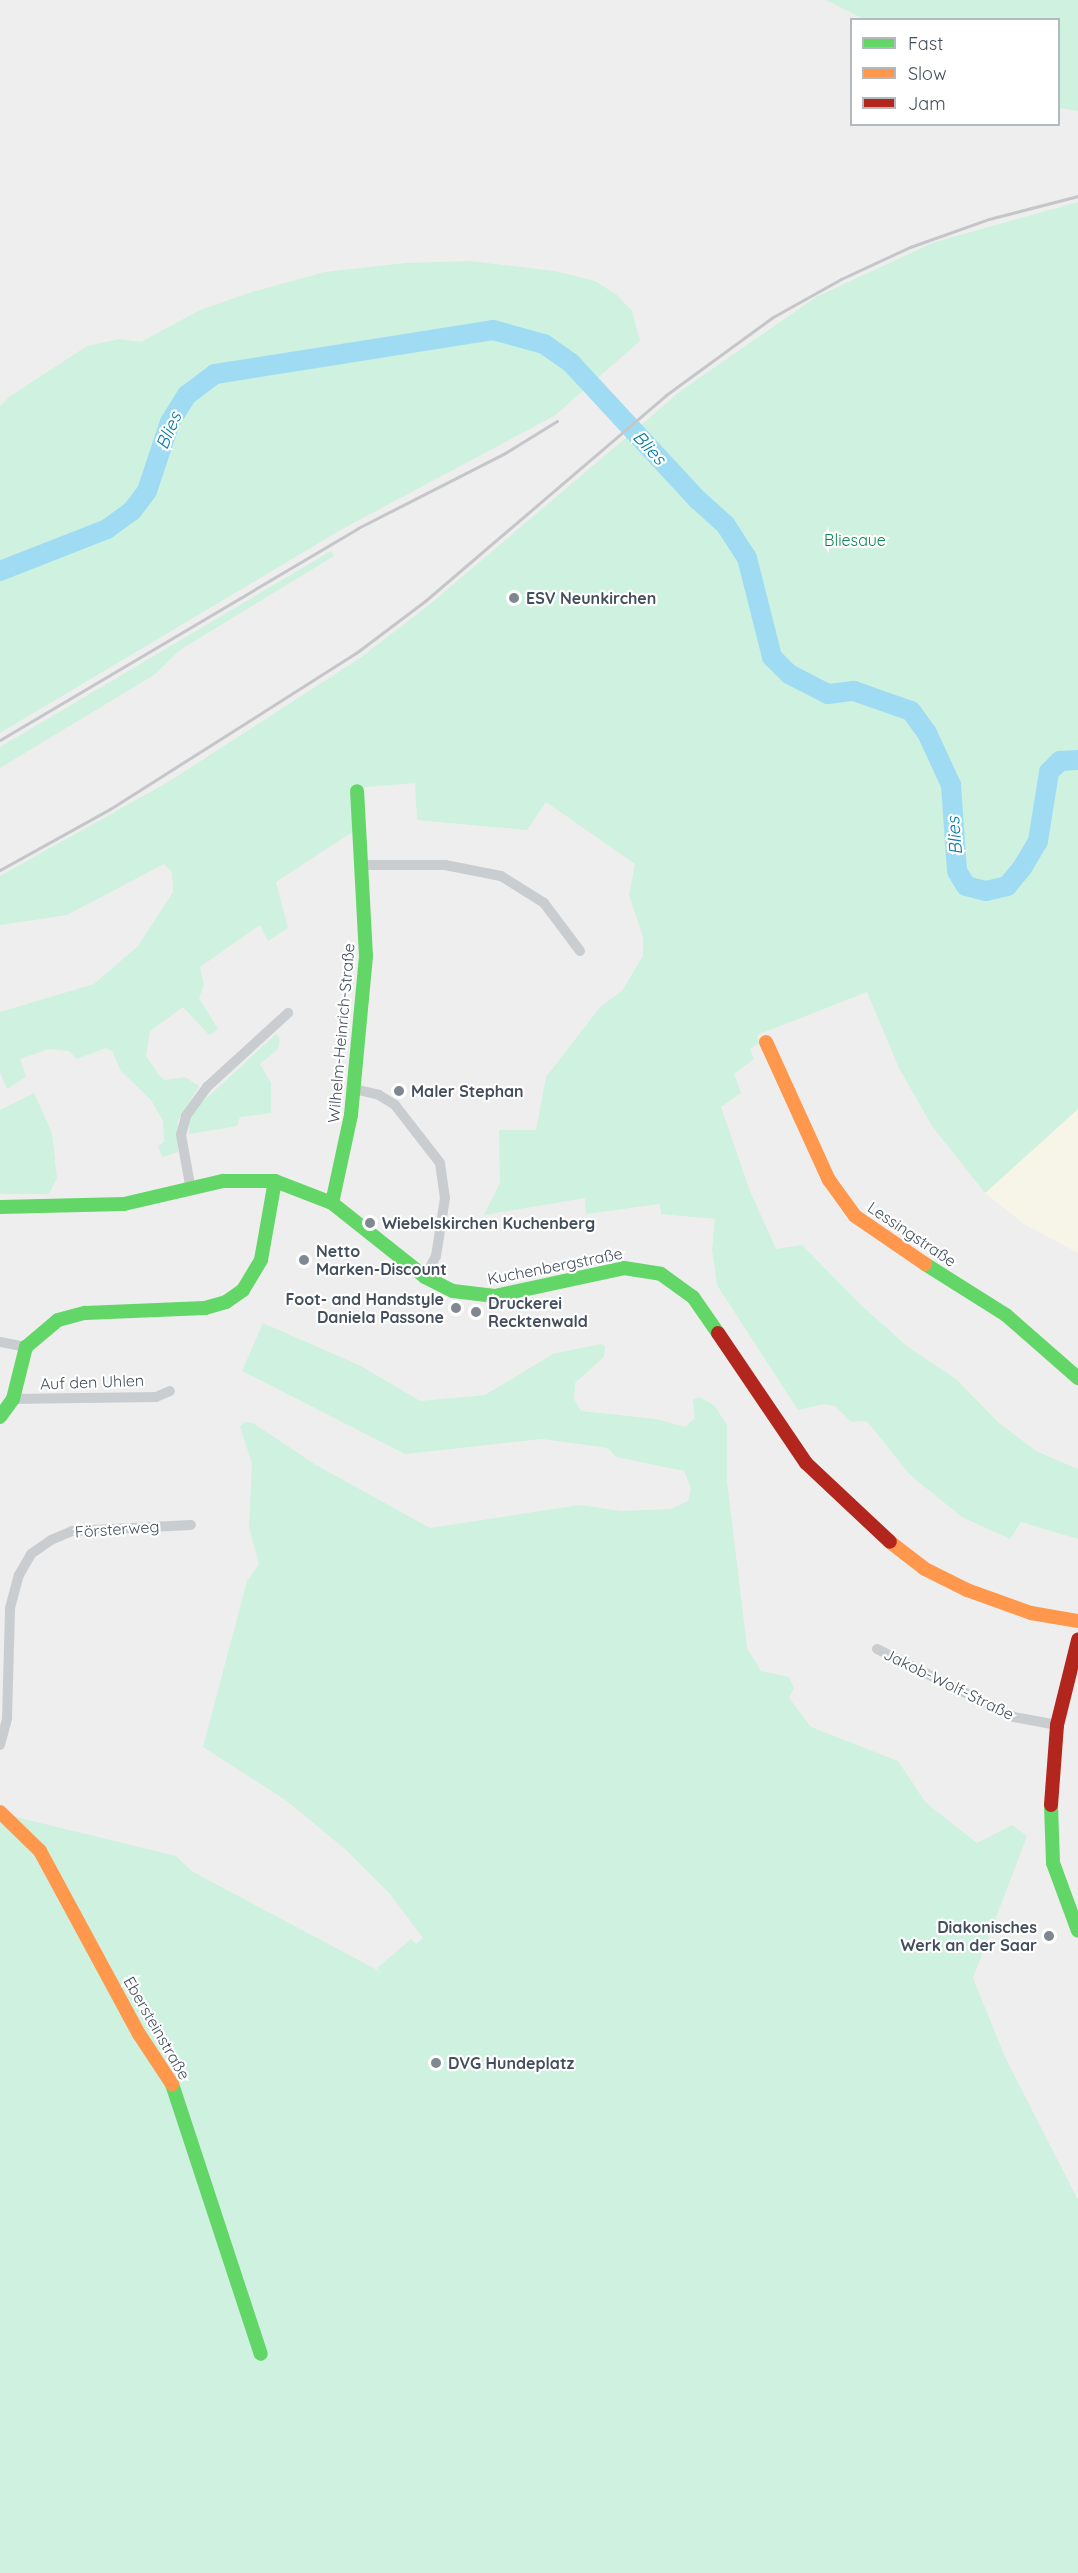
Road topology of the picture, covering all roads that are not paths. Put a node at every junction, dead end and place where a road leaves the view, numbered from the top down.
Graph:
1 (357, 791) dead end
2 (362, 865) junction
3 (580, 951) dead end
4 (288, 1013) dead end
5 (766, 1042) dead end
6 (354, 1089) junction
7 (275, 1181) junction
8 (191, 1190) junction
9 (332, 1203) junction
10 (0, 1207) edge
11 (425, 1277) junction
12 (0, 1342) edge
13 (26, 1347) junction
14 (1078, 1378) edge
15 (171, 1391) dead end
16 (13, 1399) junction
17 (0, 1417) edge
18 (190, 1524) dead end
19 (1078, 1622) edge
20 (1078, 1640) edge
21 (877, 1649) dead end
22 (4, 1676) edge
23 (1057, 1725) junction
24 (0, 1745) edge
25 (0, 1812) edge
26 (1078, 1931) edge
27 (261, 2354) dead end

1 - 2 street, Wilhelm-Heinrich-Straße
2 - 3 street
2 - 6 street, Wilhelm-Heinrich-Straße
4 - 8 street
5 - 14 street, Lessingstraße
6 - 9 street, Wilhelm-Heinrich-Straße
6 - 11 street
7 - 8 street, Kuchenbergstraße
7 - 9 street, Kuchenbergstraße
7 - 13 street
8 - 10 street, Kuchenbergstraße
9 - 11 street, Kuchenbergstraße
11 - 19 street, Kuchenbergstraße
12 - 13 street
13 - 16 street, Auf den Uhlen
15 - 16 street, Auf den Uhlen
16 - 17 street, Auf den Uhlen
18 - 22 street, Försterweg
20 - 23 street
21 - 23 street, Jakob-Wolf-Straße
22 - 24 street, Försterweg
23 - 26 street
25 - 27 street, Ebersteinstraße

